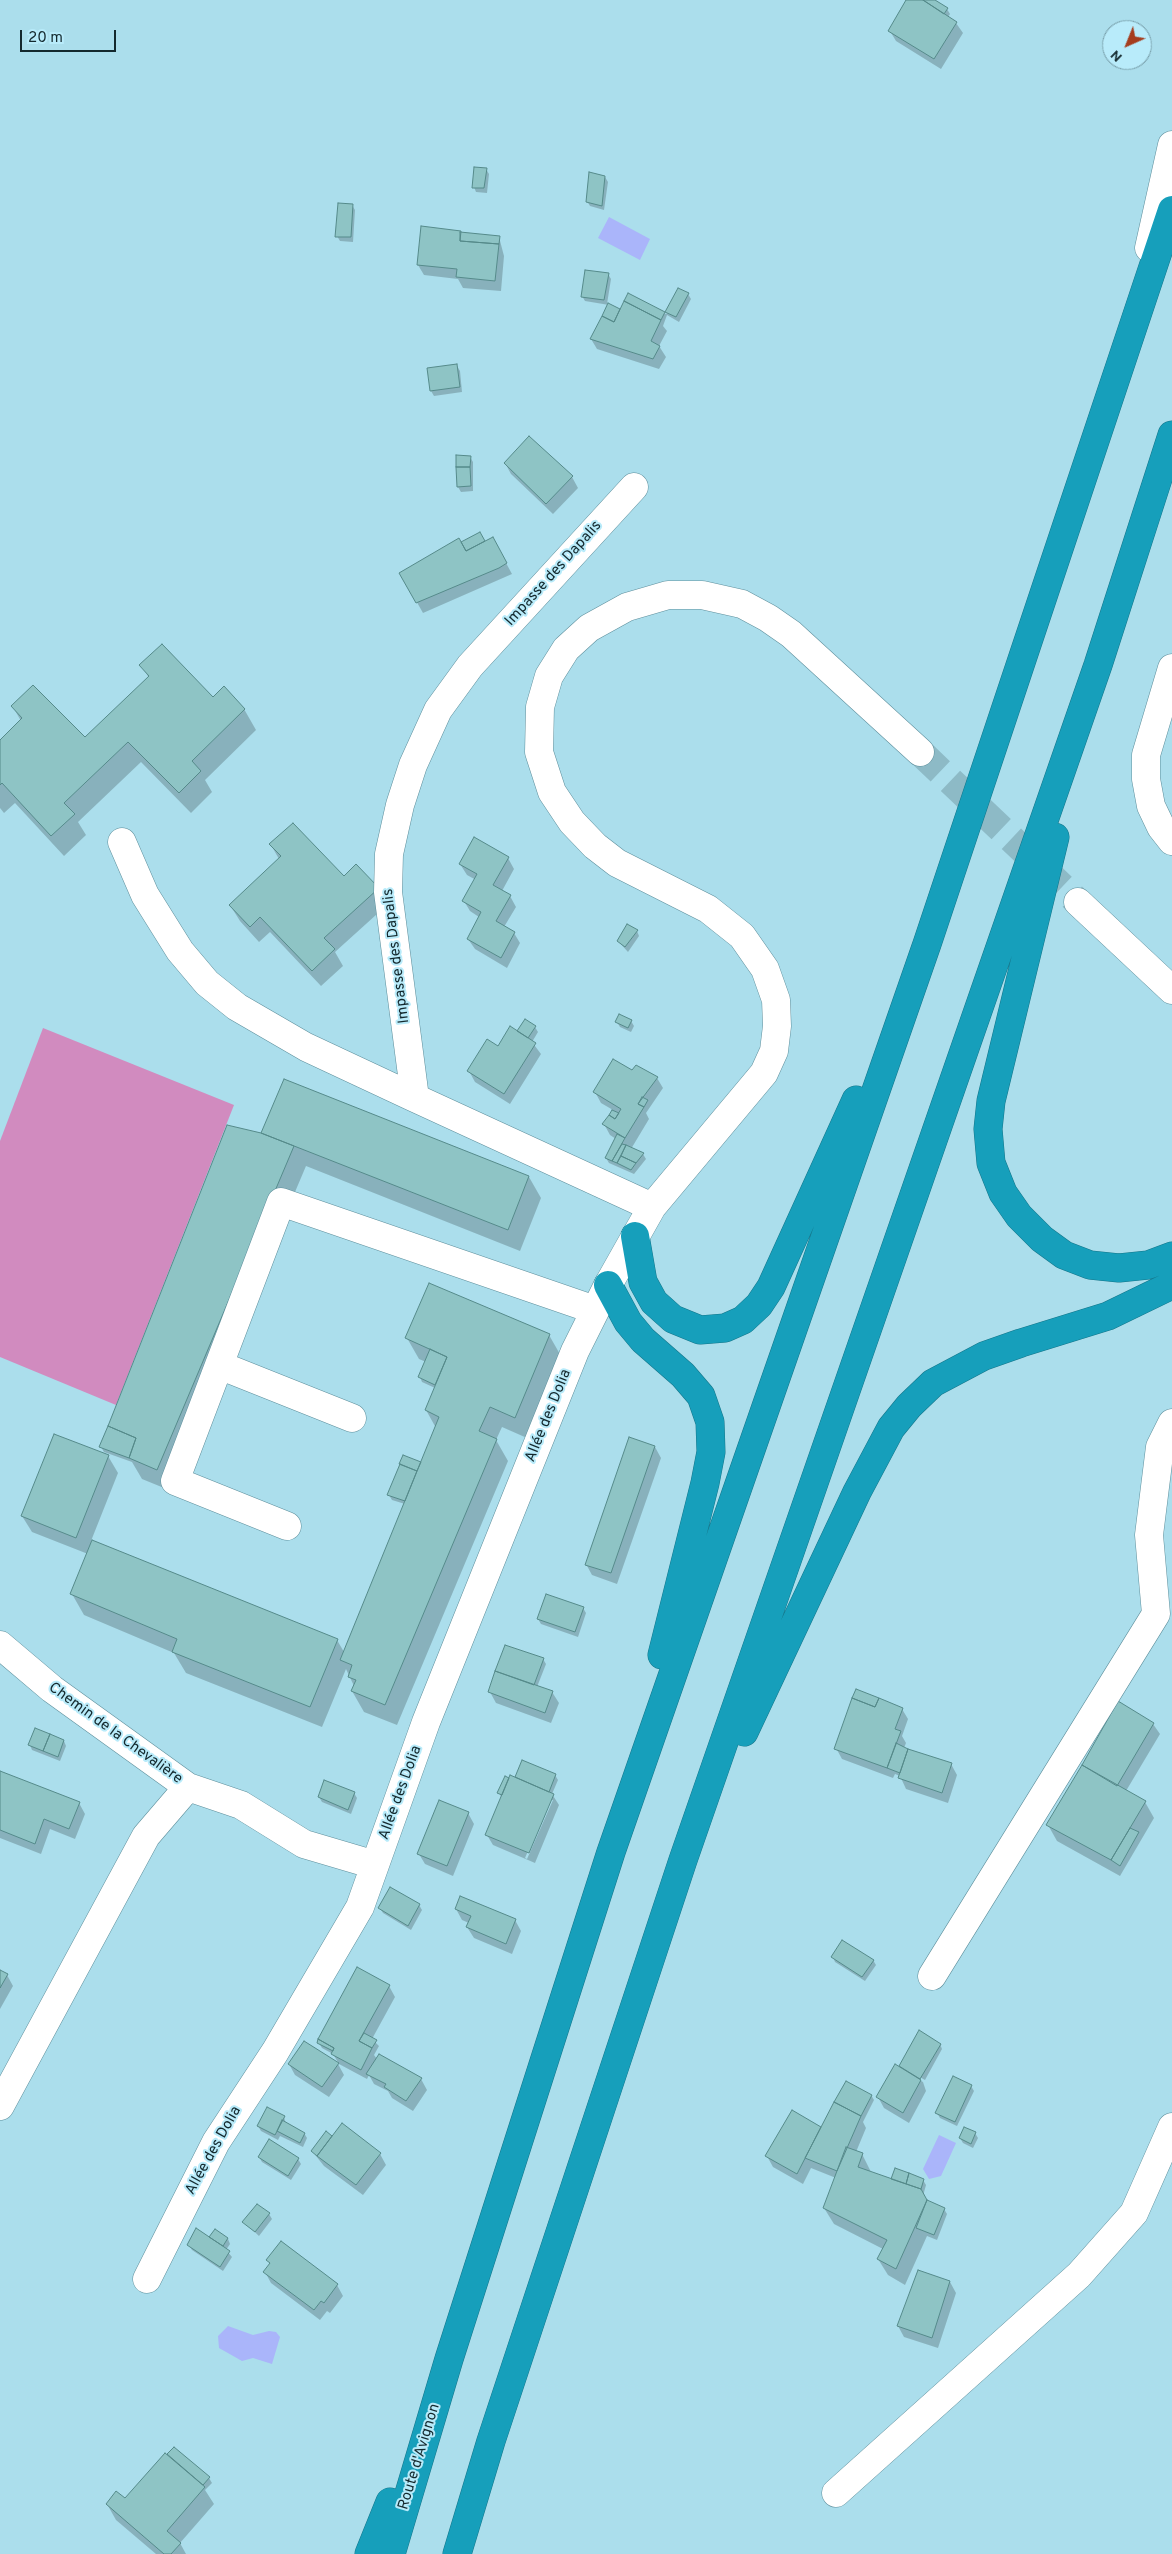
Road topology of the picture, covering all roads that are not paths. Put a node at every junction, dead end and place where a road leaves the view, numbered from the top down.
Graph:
1 (1172, 145) edge
2 (1172, 210) edge
3 (1129, 334) junction
4 (1172, 435) edge
5 (634, 487) dead end
6 (1098, 665) junction
7 (1172, 668) edge
8 (920, 752) tunnel mouth
9 (1172, 840) edge
10 (122, 842) dead end
11 (1078, 902) tunnel mouth
12 (927, 944) junction
13 (1172, 990) edge
14 (416, 1098) junction
15 (652, 1207) junction
16 (635, 1236) junction
17 (1172, 1256) edge
18 (608, 1285) junction
19 (1172, 1285) edge
20 (596, 1310) junction
21 (219, 1365) junction
22 (352, 1418) dead end
23 (1172, 1424) edge
24 (287, 1526) dead end
25 (0, 1645) edge
26 (188, 1787) junction
27 (611, 1852) junction
28 (684, 1860) junction
29 (375, 1865) junction
30 (932, 1976) dead end
31 (0, 2106) edge
32 (1172, 2127) edge
33 (147, 2279) dead end
34 (449, 2359) junction
35 (491, 2441) junction
36 (836, 2493) dead end
37 (369, 2554) edge
38 (391, 2554) edge
39 (445, 2554) edge
40 (457, 2554) edge

1 - 3 street
2 - 3 highway
3 - 12 highway
4 - 6 highway
5 - 14 street, Impasse des Dapalis
6 - 17 highway
6 - 28 highway
7 - 9 street
8 - 15 street, Allée des Dolia
10 - 14 street
11 - 13 street
12 - 16 highway
12 - 27 highway
14 - 15 street
15 - 16 street, Allée des Dolia
16 - 18 street, Allée des Dolia
18 - 20 street, Allée des Dolia
18 - 27 highway
19 - 28 highway
20 - 21 street
20 - 29 street, Allée des Dolia
21 - 22 street
21 - 24 street
23 - 30 street
25 - 26 street, Chemin de la Chevalière
26 - 29 street, Chemin de la Chevalière
26 - 31 street
27 - 34 highway
28 - 35 highway
29 - 33 street, Allée des Dolia
32 - 36 street
34 - 37 highway
34 - 38 highway, Route d'Avignon
35 - 39 highway
35 - 40 highway

